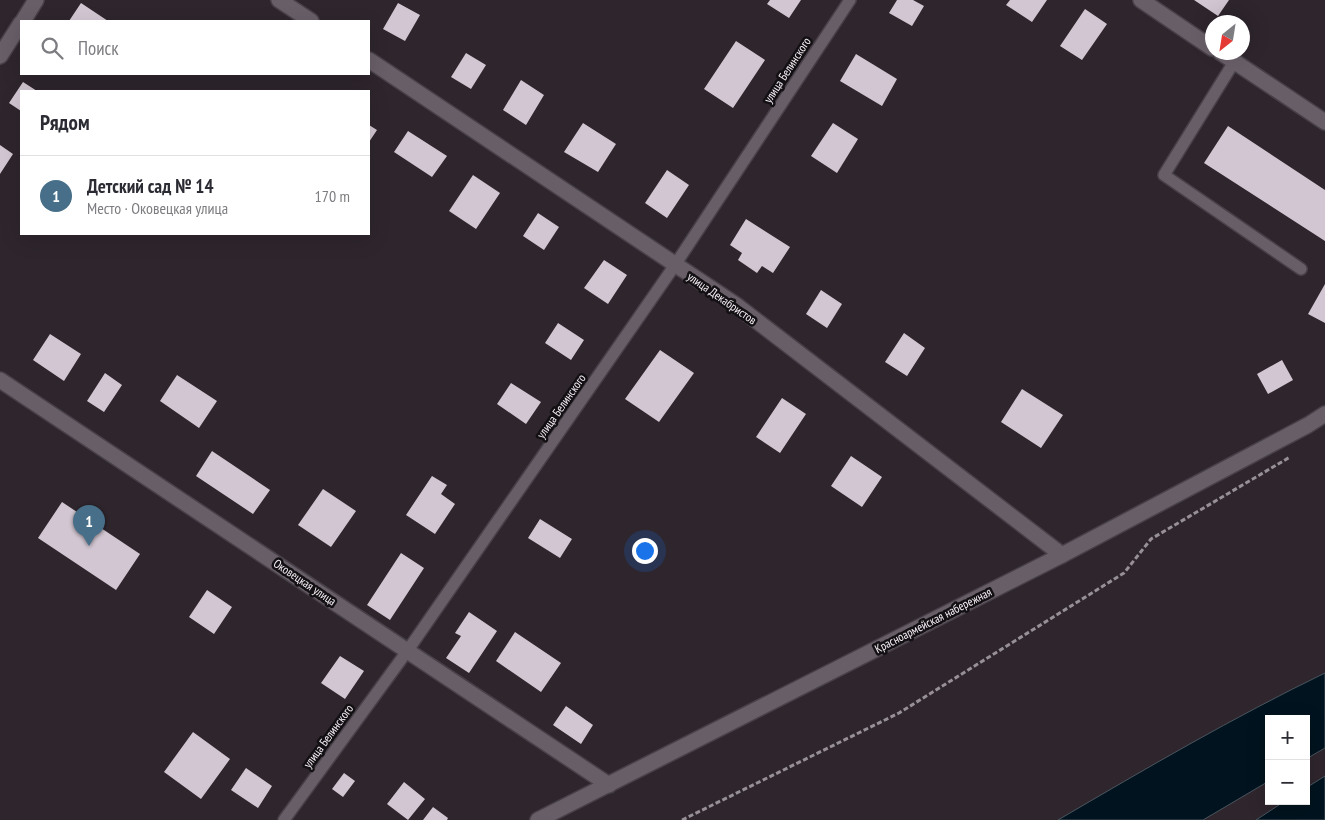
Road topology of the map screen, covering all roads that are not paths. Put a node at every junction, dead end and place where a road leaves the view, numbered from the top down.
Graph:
1 (36, 0) edge
2 (279, 0) edge
3 (850, 0) edge
4 (1141, 0) edge
5 (23, 20) edge
6 (309, 20) edge
7 (20, 25) edge
8 (1205, 43) edge
9 (0, 56) edge
10 (1231, 60) edge
11 (370, 61) edge
12 (1234, 62) junction
13 (1325, 122) edge
14 (675, 265) junction
15 (1301, 270) dead end
16 (0, 380) edge
17 (1325, 414) edge
18 (1062, 555) junction
19 (408, 650) junction
20 (609, 784) junction
21 (284, 820) edge
22 (538, 820) edge

1 - 5 street
2 - 6 street
3 - 14 lane, улица Белинского
4 - 8 street
7 - 9 street
10 - 12 street
11 - 14 street, улица Декабристов
12 - 13 street
12 - 15 lane
14 - 18 street, улица Декабристов
14 - 19 lane, улица Белинского
16 - 19 street, Оковецкая улица
17 - 18 street, Красноармейская набережная
18 - 20 street, Красноармейская набережная
19 - 20 street, Оковецкая улица
19 - 21 lane, улица Белинского
20 - 22 street, Красноармейская набережная

